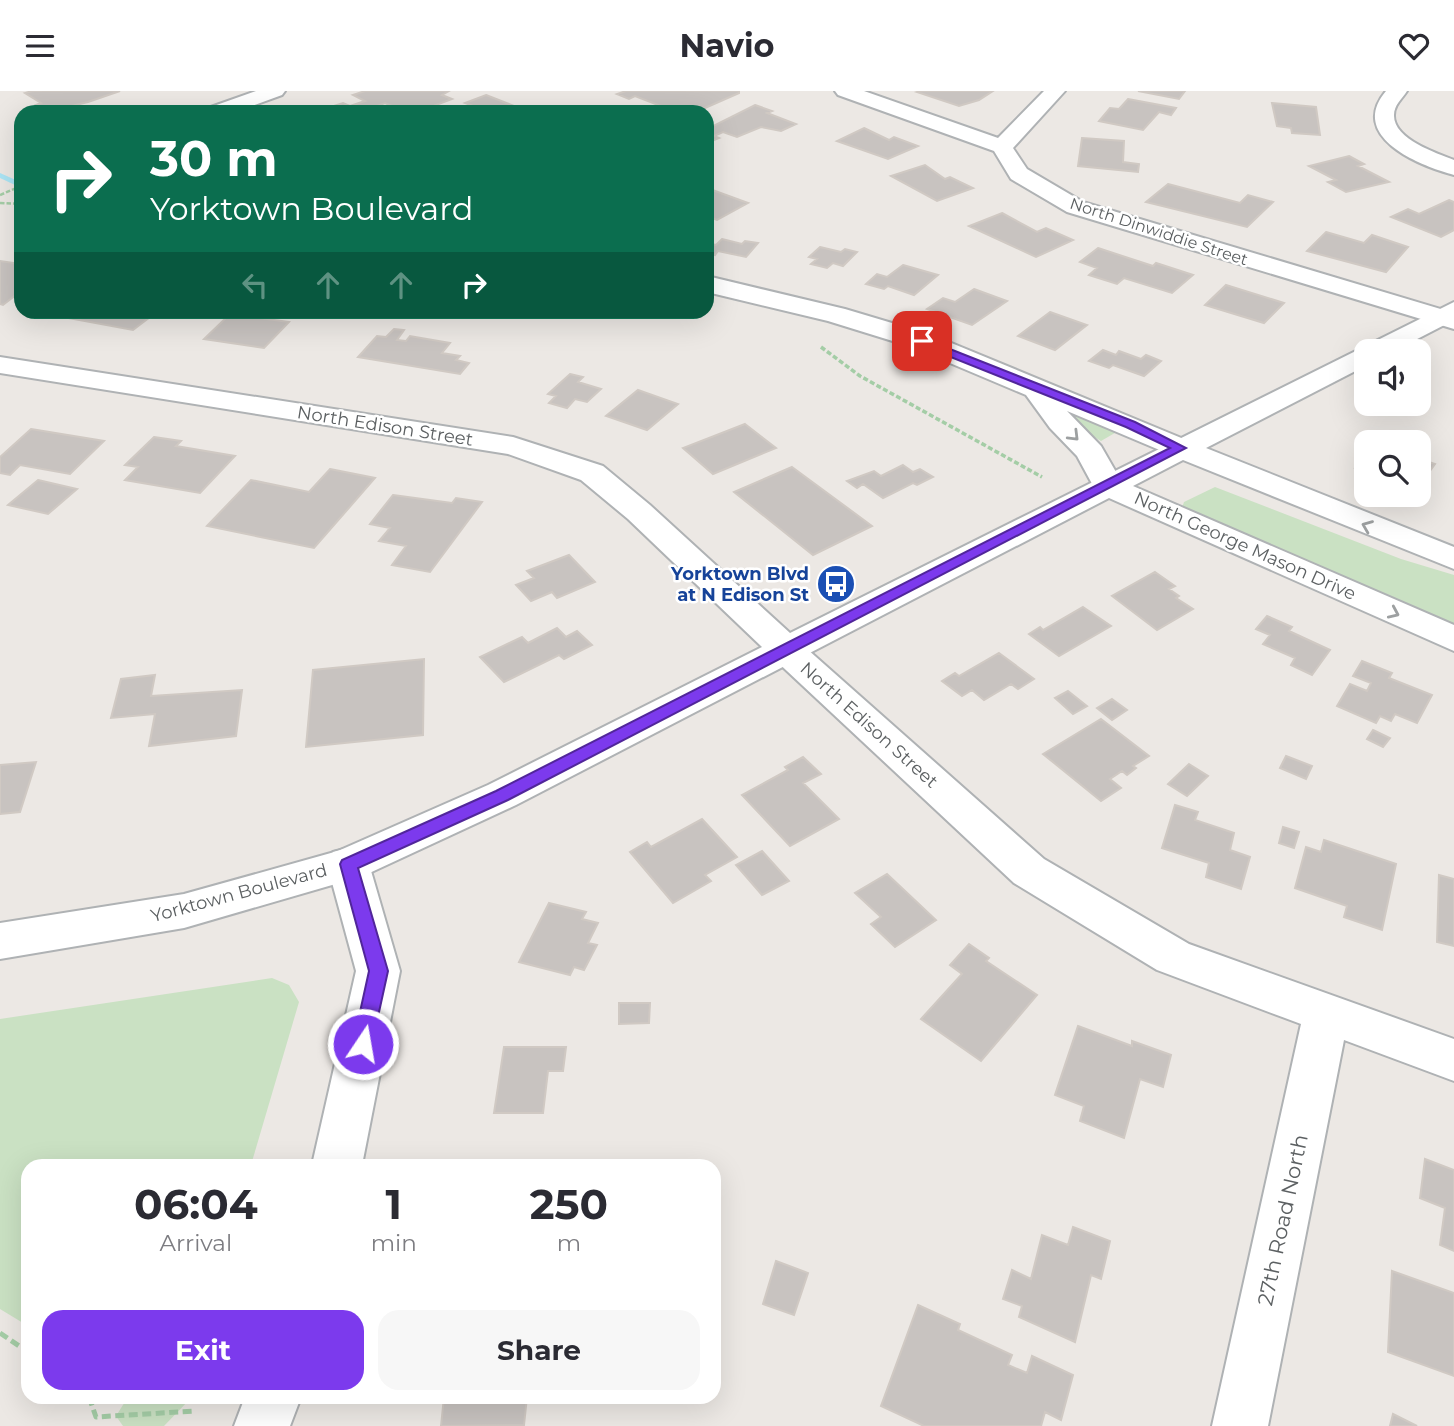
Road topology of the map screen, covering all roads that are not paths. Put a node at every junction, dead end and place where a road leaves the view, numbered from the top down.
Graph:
1 (275, 91) edge
2 (845, 91) edge
3 (1055, 91) edge
4 (1397, 91) edge
5 (235, 105) edge
6 (1002, 146) junction
7 (1454, 168) edge
8 (714, 286) edge
9 (1450, 316) edge
10 (1400, 339) edge
11 (1354, 361) edge
12 (0, 365) edge
13 (1036, 389) junction
14 (1180, 448) junction
15 (1108, 486) junction
16 (1454, 559) edge
17 (1454, 639) edge
18 (785, 649) junction
19 (348, 864) junction
20 (0, 941) edge
21 (1326, 1015) junction
22 (1454, 1060) edge
23 (338, 1159) edge
24 (270, 1404) edge
25 (262, 1426) edge
26 (1240, 1426) edge

1 - 5 street
2 - 6 street
3 - 6 street
4 - 7 street
6 - 9 street, North Dinwiddie Street
8 - 13 street
9 - 10 street, Yorktown Boulevard
11 - 14 street, Yorktown Boulevard
12 - 18 street, North Edison Street
13 - 14 street
13 -> 15 street
14 - 15 street, Yorktown Boulevard
16 -> 14 street
15 -> 17 street, North George Mason Drive
15 - 18 street, Yorktown Boulevard
18 - 19 street, Yorktown Boulevard
18 - 21 street, North Edison Street
19 - 20 street, Yorktown Boulevard
19 - 23 street
21 - 22 street, North Edison Street
21 - 26 street, 27th Road North
24 - 25 street

